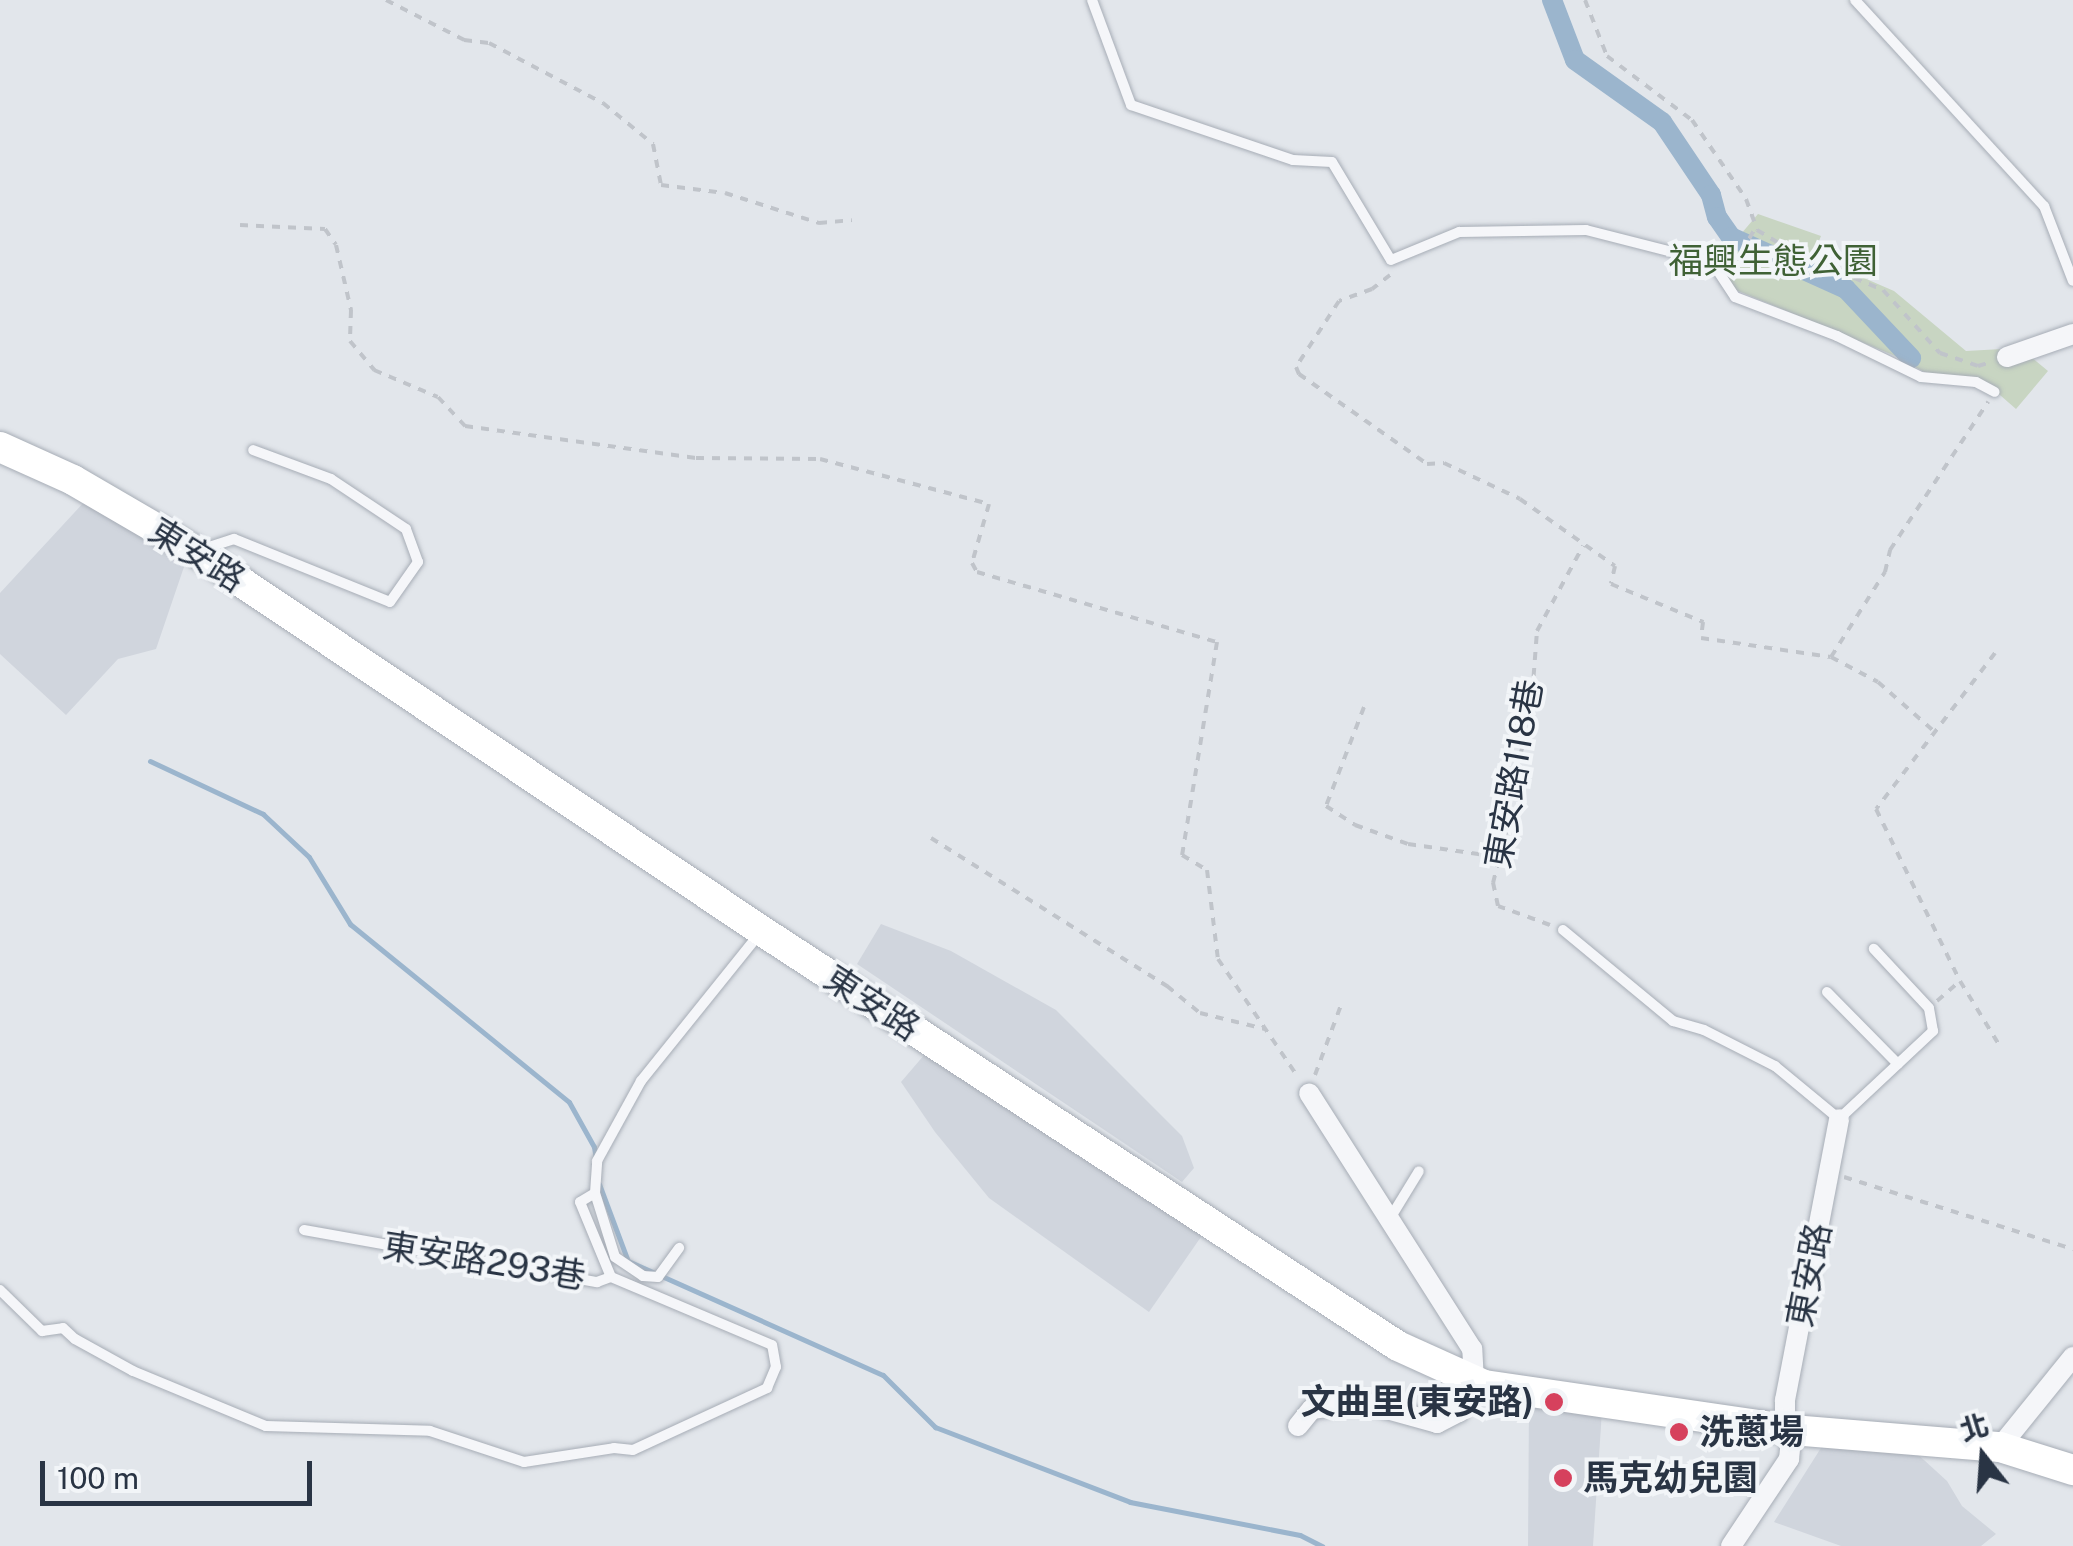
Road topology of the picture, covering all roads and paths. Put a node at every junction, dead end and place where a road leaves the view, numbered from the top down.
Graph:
1 (386, 0) edge
2 (1092, 0) edge
3 (1585, 0) edge
4 (1855, 0) edge
5 (852, 220) dead end
6 (240, 225) dead end
7 (1756, 226) junction
8 (1391, 260) junction
9 (2073, 280) edge
10 (1724, 281) junction
11 (2073, 334) edge
12 (2007, 356) joint
13 (1995, 392) joint
14 (0, 447) edge
15 (253, 450) dead end
16 (1583, 546) junction
17 (194, 551) junction
18 (1995, 653) dead end
19 (1831, 657) junction
20 (1364, 707) dead end
21 (1935, 732) junction
22 (931, 838) dead end
23 (1499, 857) junction
24 (1564, 930) joint
25 (762, 931) junction
26 (1874, 949) dead end
27 (1960, 981) junction
28 (1827, 992) dead end
29 (1341, 1005) dead end
30 (1929, 1008) junction
31 (1265, 1029) junction
32 (2001, 1048) dead end
33 (1898, 1064) junction
34 (1309, 1094) junction
35 (1839, 1119) junction
36 (1419, 1171) dead end
37 (1829, 1171) junction
38 (595, 1193) junction
39 (1389, 1221) junction
40 (304, 1230) dead end
41 (679, 1248) dead end
42 (2073, 1249) edge
43 (611, 1277) junction
44 (0, 1290) edge
45 (2073, 1358) edge
46 (1474, 1382) junction
47 (1298, 1426) dead end
48 (1792, 1430) junction
49 (2000, 1447) junction
50 (2073, 1470) edge
51 (1731, 1546) edge

1 - 5 path
2 - 8 lane
3 - 7 path
4 - 9 lane
6 - 31 path
7 - 10 path
7 - 12 path
8 - 10 lane
8 - 16 path
10 - 13 lane
11 - 12 street
13 - 19 path
14 - 17 street, 東安路
15 - 17 lane
16 - 19 path
16 - 23 path, 東安路118巷
17 - 25 street, 東安路
18 - 21 path
19 - 21 path
20 - 23 path
21 - 27 path
22 - 31 path
23 - 24 path, 東安路118巷
24 - 35 lane
25 - 38 lane, 東安路293巷
25 - 46 street, 東安路
26 - 30 lane
27 - 30 path
27 - 32 path
28 - 33 lane
29 - 34 path
30 - 33 lane
31 - 34 path
33 - 35 lane
34 - 39 street
35 - 37 street, 東安路
36 - 39 lane
37 - 42 path
37 - 48 street, 東安路
38 - 41 lane
38 - 43 lane, 東安路293巷
39 - 46 street
40 - 43 lane, 東安路293巷
43 - 44 lane
45 - 49 street
46 - 47 street
46 - 48 street, 東安路
48 - 49 street, 東安路
48 - 51 street
49 - 50 street, 東安路

